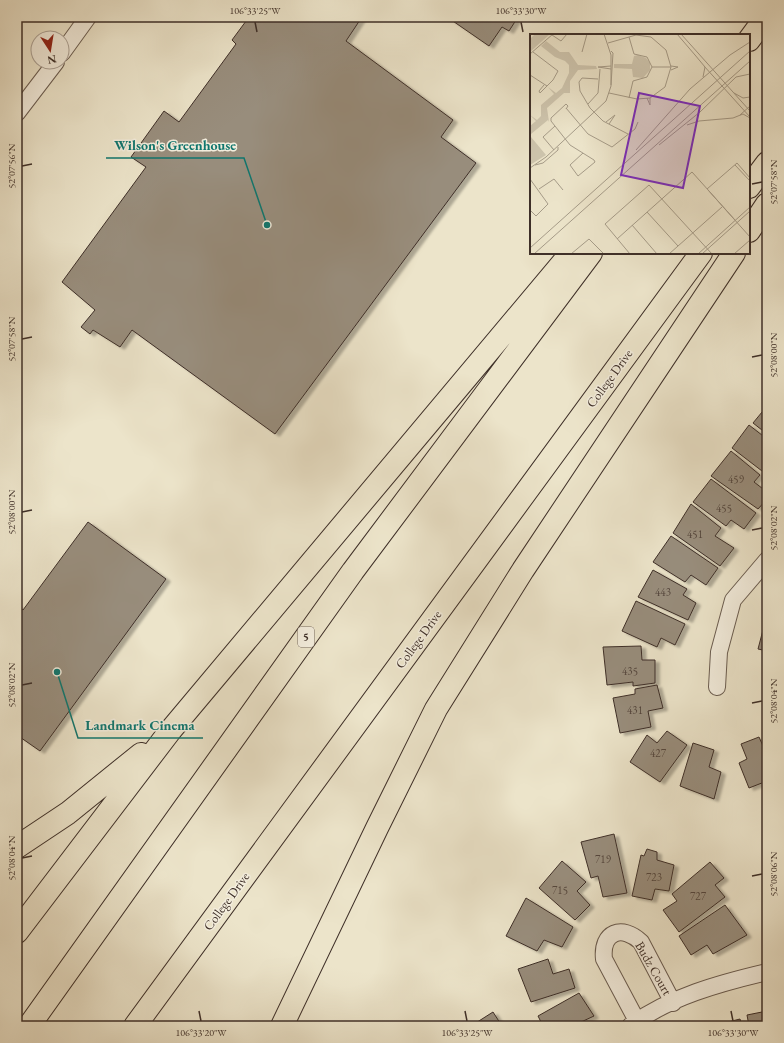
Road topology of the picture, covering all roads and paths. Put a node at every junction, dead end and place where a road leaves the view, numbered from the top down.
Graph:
1 (88, 17) edge
2 (766, 17) edge
3 (750, 39) edge
4 (70, 42) edge
5 (50, 70) edge
6 (17, 113) edge
7 (767, 163) edge
8 (750, 186) edge
9 (767, 204) edge
10 (750, 230) edge
11 (569, 254) edge
12 (590, 254) edge
13 (700, 254) edge
14 (733, 254) edge
15 (767, 560) edge
16 (717, 687) dead end
17 (170, 731) junction
18 (17, 847) edge
19 (17, 932) edge
20 (767, 972) edge
21 (673, 1003) junction
22 (633, 1024) edge
23 (29, 1026) edge
24 (135, 1026) edge
25 (282, 1026) edge

1 - 4 street
2 - 3 highway
5 - 6 street
7 - 8 highway
9 - 10 highway
11 - 17 highway
12 - 23 highway, 5
13 - 24 highway, College Drive
14 - 25 highway
15 - 16 street
17 - 18 highway
17 - 19 highway
20 - 21 street
21 - 22 street
21 - 22 street, Budz Court

